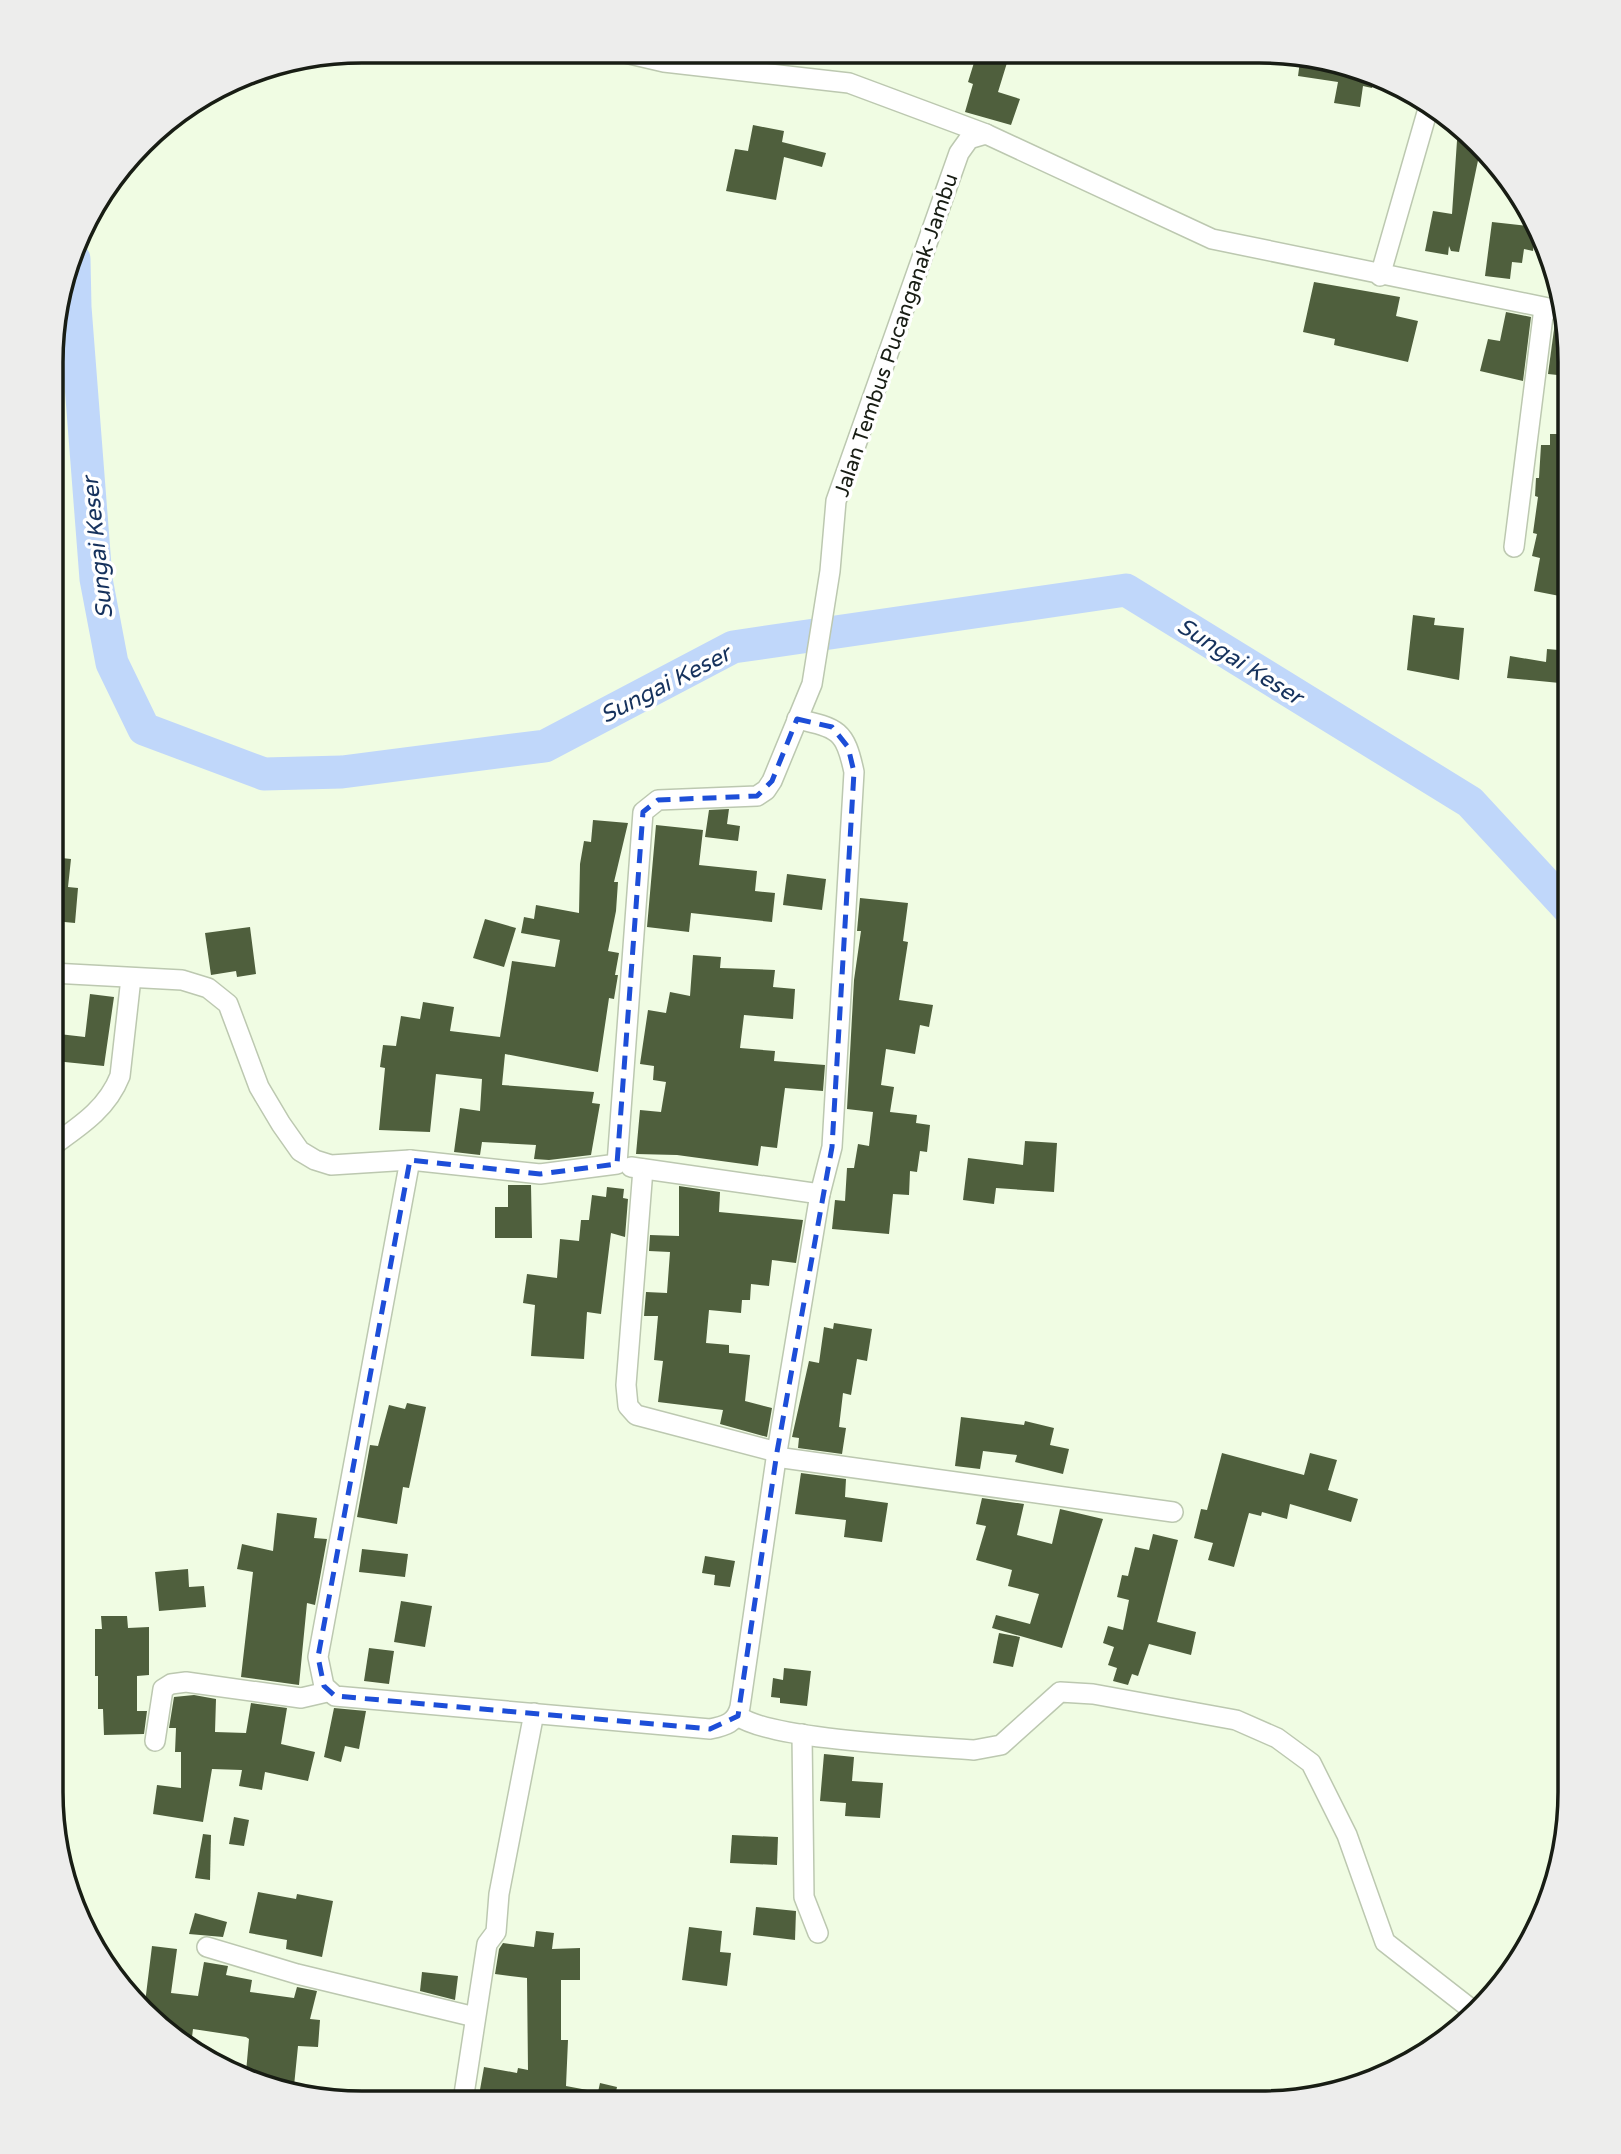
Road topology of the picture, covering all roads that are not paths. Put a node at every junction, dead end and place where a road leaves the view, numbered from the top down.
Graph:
1 (673, 63) edge
2 (1427, 114) edge
3 (986, 134) junction
4 (1380, 276) junction
5 (1551, 309) edge
6 (1514, 547) dead end
7 (797, 719) junction
8 (63, 974) edge
9 (131, 978) junction
10 (63, 1138) edge
11 (410, 1160) junction
12 (617, 1164) junction
13 (643, 1169) junction
14 (820, 1194) junction
15 (776, 1455) junction
16 (1173, 1512) dead end
17 (327, 1692) junction
18 (534, 1713) junction
19 (738, 1716) junction
20 (802, 1734) junction
21 (155, 1741) dead end
22 (818, 1933) dead end
23 (207, 1947) dead end
24 (1467, 2006) edge
25 (475, 2017) junction
26 (464, 2091) edge

1 - 3 street
2 - 4 street
3 - 4 street
3 - 7 street, Jalan Tembus Pucanganak-Jambu
4 - 5 street
5 - 6 street
7 - 12 street, Jalan Tembus Pucanganak-Jambu
7 - 14 street
8 - 9 street
9 - 10 street
9 - 11 street
11 - 12 street
11 - 17 street
12 - 13 street
13 - 14 street
13 - 15 street
14 - 15 street
15 - 16 street
15 - 19 street
17 - 18 street
17 - 21 street
18 - 19 street
18 - 25 street
19 - 20 street
20 - 22 street
20 - 24 street
23 - 25 street
25 - 26 street

